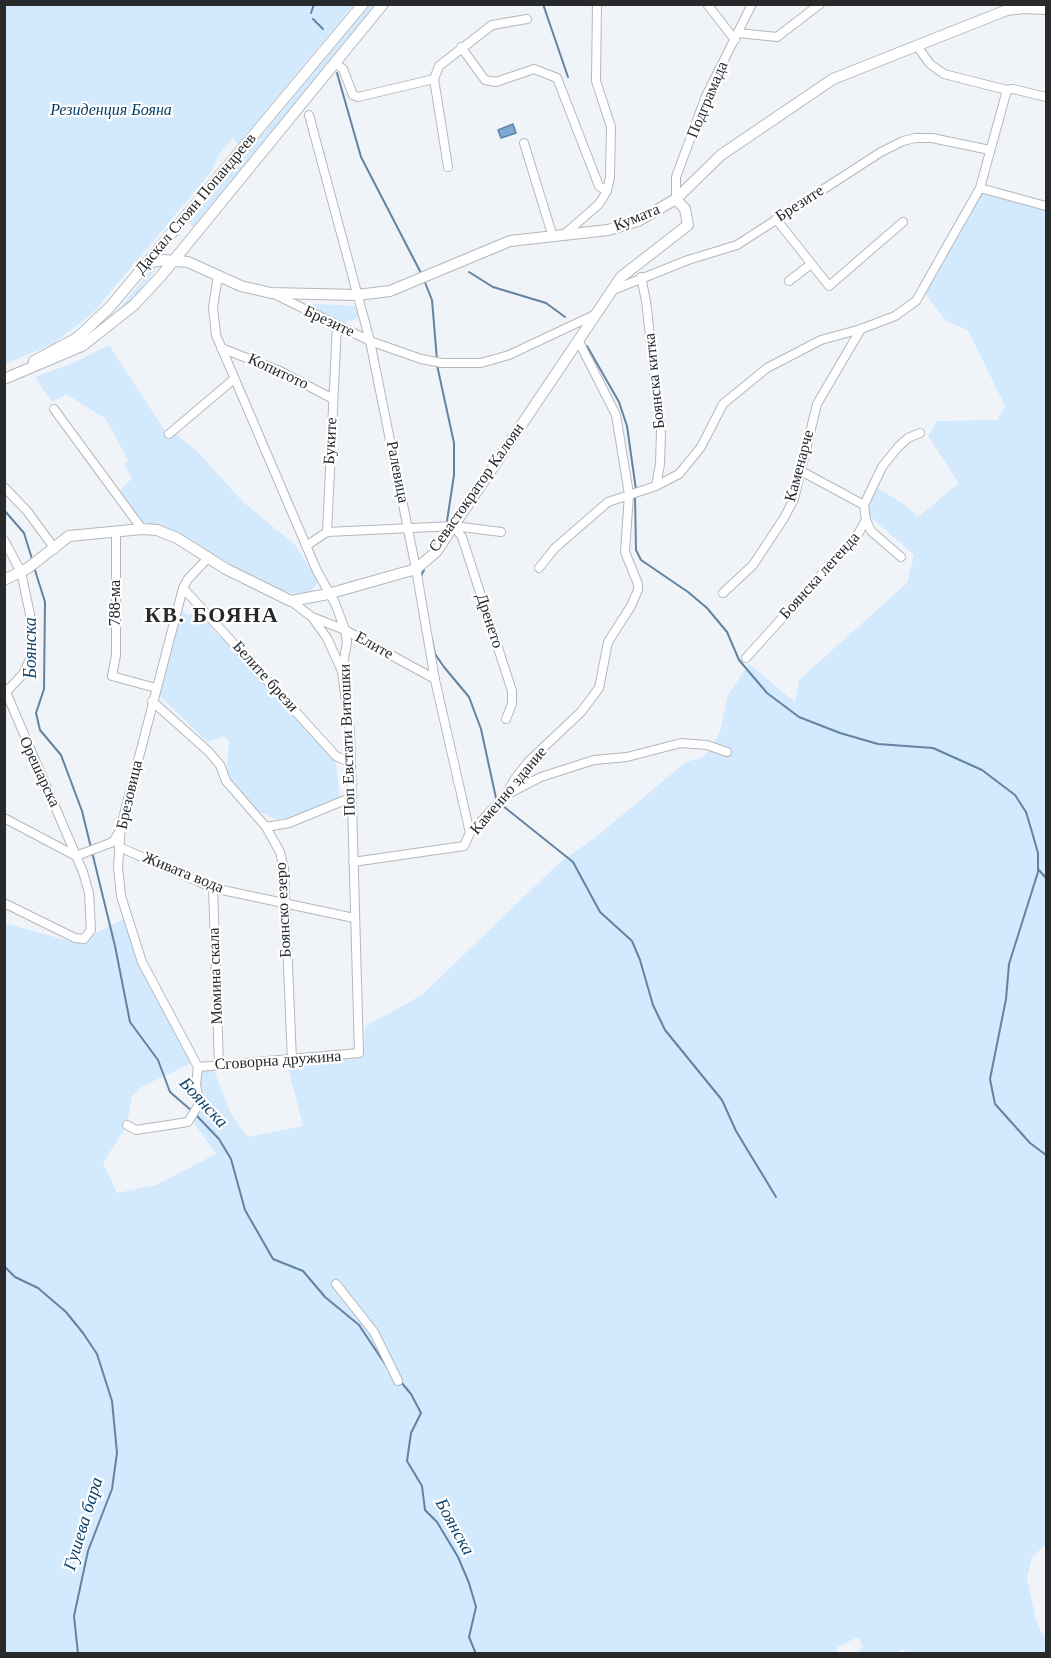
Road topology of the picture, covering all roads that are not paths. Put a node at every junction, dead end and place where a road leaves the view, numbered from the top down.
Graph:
1 (363, 4) edge
2 (382, 4) edge
3 (597, 4) edge
4 (707, 4) edge
5 (752, 4) edge
6 (820, 4) edge
7 (1006, 7) edge
8 (1047, 9) edge
9 (527, 19) dead end
10 (737, 36) junction
11 (917, 46) junction
12 (462, 49) junction
13 (335, 63) junction
14 (434, 79) junction
15 (1007, 90) junction
16 (1047, 97) edge
17 (309, 115) dead end
18 (524, 143) dead end
19 (990, 150) junction
20 (448, 168) dead end
21 (980, 188) junction
22 (607, 191) junction
23 (676, 199) junction
24 (1047, 206) edge
25 (776, 219) junction
26 (180, 221) junction
27 (903, 222) dead end
28 (567, 232) junction
29 (552, 234) junction
30 (178, 256) junction
31 (146, 263) junction
32 (811, 264) junction
33 (218, 276) junction
34 (641, 277) junction
35 (789, 281) dead end
36 (610, 291) junction
37 (271, 293) junction
38 (357, 295) junction
39 (592, 316) junction
40 (336, 325) junction
41 (861, 329) junction
42 (578, 340) junction
43 (370, 341) junction
44 (221, 348) junction
45 (4, 371) edge
46 (234, 378) junction
47 (4, 380) edge
48 (333, 399) junction
49 (54, 409) dead end
50 (920, 433) dead end
51 (169, 434) dead end
52 (801, 471) junction
53 (656, 486) junction
54 (4, 487) edge
55 (629, 494) junction
56 (864, 505) junction
57 (866, 520) junction
58 (454, 526) junction
59 (408, 528) junction
60 (142, 529) junction
61 (116, 531) junction
62 (327, 532) junction
63 (501, 532) dead end
64 (4, 540) edge
65 (306, 546) junction
66 (51, 552) junction
67 (209, 557) junction
68 (901, 557) dead end
69 (539, 568) dead end
70 (416, 569) junction
71 (24, 570) junction
72 (4, 580) edge
73 (183, 588) junction
74 (723, 593) dead end
75 (328, 594) junction
76 (291, 601) junction
77 (312, 617) junction
78 (345, 630) junction
79 (746, 658) dead end
80 (342, 671) junction
81 (435, 679) junction
82 (156, 688) junction
83 (5, 693) edge
84 (152, 701) junction
85 (506, 718) dead end
86 (727, 752) dead end
87 (349, 762) junction
88 (506, 795) junction
89 (350, 798) junction
90 (4, 818) edge
91 (121, 826) junction
92 (266, 827) junction
93 (470, 833) junction
94 (119, 847) junction
95 (76, 856) junction
96 (352, 862) junction
97 (213, 888) junction
98 (284, 902) junction
99 (4, 903) edge
100 (354, 918) junction
101 (358, 1053) joint
102 (292, 1061) junction
103 (219, 1065) junction
104 (198, 1066) junction
105 (127, 1125) dead end
106 (336, 1284) dead end
107 (398, 1381) dead end

1 - 26 main road, Даскал Стоян Попандреев
2 - 13 main road, Даскал Стоян Попандреев
3 - 22 street
4 - 10 street
5 - 10 street, Подграмада
6 - 10 street
7 - 8 main road, Кумата
7 - 11 main road, Кумата
9 - 12 street
10 - 23 street, Подграмада
11 - 15 street
11 - 23 main road, Кумата
12 - 14 street
12 - 22 street
13 - 14 street
13 - 30 main road, Даскал Стоян Попандреев
14 - 20 street
15 - 16 street
15 - 19 street
17 - 38 street, Ралевица
18 - 29 street
19 - 21 street
19 - 25 street, Брезите
21 - 24 street
21 - 41 street
22 - 28 street
23 - 28 main road, Кумата
23 - 36 main road, Севастократор Калоян
25 - 32 street
25 - 34 street, Брезите
26 - 30 main road
26 - 31 main road, Даскал Стоян Попандреев
27 - 32 street
28 - 29 main road, Кумата
29 - 38 main road, Кумата
30 - 31 main road
30 - 33 main road, Кумата
30 - 47 main road, Даскал Стоян Попандреев
31 - 45 main road, Даскал Стоян Попандреев
32 - 35 street
33 - 37 main road, Кумата
33 - 44 street, Поп Евстати Витошки
34 - 36 street, Брезите
34 - 53 street, Боянска китка
36 - 39 main road, Севастократор Калоян
37 - 38 main road, Кумата
37 - 40 street, Брезите
38 - 43 street, Ралевица
39 - 42 main road, Севастократор Калоян
39 - 43 street, Брезите
40 - 43 street, Брезите
40 - 48 street, Буките
41 - 52 street, Каменарче
41 - 53 street
42 - 55 street, Каменно здание
42 - 58 main road, Севастократор Калоян
43 - 59 street, Ралевица
44 - 46 street, Поп Евстати Витошки
44 - 48 street, Копитото
46 - 51 street, Копитото
46 - 65 street, Поп Евстати Витошки
48 - 62 street, Буките
49 - 60 street
50 - 56 street
52 - 56 street
52 - 74 street, Каменарче
53 - 55 street
54 - 66 street
55 - 69 street
55 - 88 street, Каменно здание
56 - 57 street, Боянска легенда
57 - 68 street
57 - 79 street, Боянска легенда
58 - 59 street
58 - 63 street
58 - 70 main road, Севастократор Калоян
58 - 85 street, Дренето
59 - 62 street
59 - 70 street, Ралевица
60 - 61 main road
60 - 67 main road
61 - 66 main road
61 - 82 street, 788-ма
62 - 65 street
64 - 71 street, Орешарска
65 - 75 street, Поп Евстати Витошки
66 - 71 main road
67 - 73 street, Брезовица
67 - 76 main road
70 - 75 main road, Севастократор Калоян
70 - 81 street, Ралевица
71 - 72 main road
71 - 83 street, Орешарска
73 - 82 street, Брезовица
73 - 87 street, Белите брези
75 - 76 main road, Севастократор Калоян
75 - 78 street, Поп Евстати Витошки
76 - 77 street
77 - 78 street, Елите
77 - 80 street
78 - 80 street, Поп Евстати Витошки
78 - 81 street, Елите
80 - 87 street, Поп Евстати Витошки
81 - 93 street, Ралевица
82 - 84 street, Брезовица
83 - 95 street, Орешарска
84 - 91 street, Брезовица
84 - 92 street, Боянско езеро
86 - 88 street
87 - 89 street, Поп Евстати Витошки
88 - 93 street, Каменно здание
89 - 92 street
89 - 96 street, Поп Евстати Витошки
90 - 95 street
91 - 94 street, Брезовица
91 - 95 street
92 - 98 street, Боянско езеро
93 - 96 street, Каменно здание
94 - 97 street, Живата вода
94 - 104 street, Брезовица
95 - 99 street, Орешарска
96 - 100 street, Поп Евстати Витошки
97 - 98 street, Живата вода
97 - 103 street, Момина скала
98 - 100 street, Живата вода
98 - 102 street, Боянско езеро
100 - 101 street, Поп Евстати Витошки
101 - 102 street, Сговорна дружина
102 - 103 street, Сговорна дружина
103 - 104 street, Сговорна дружина
104 - 105 street
106 - 107 street

